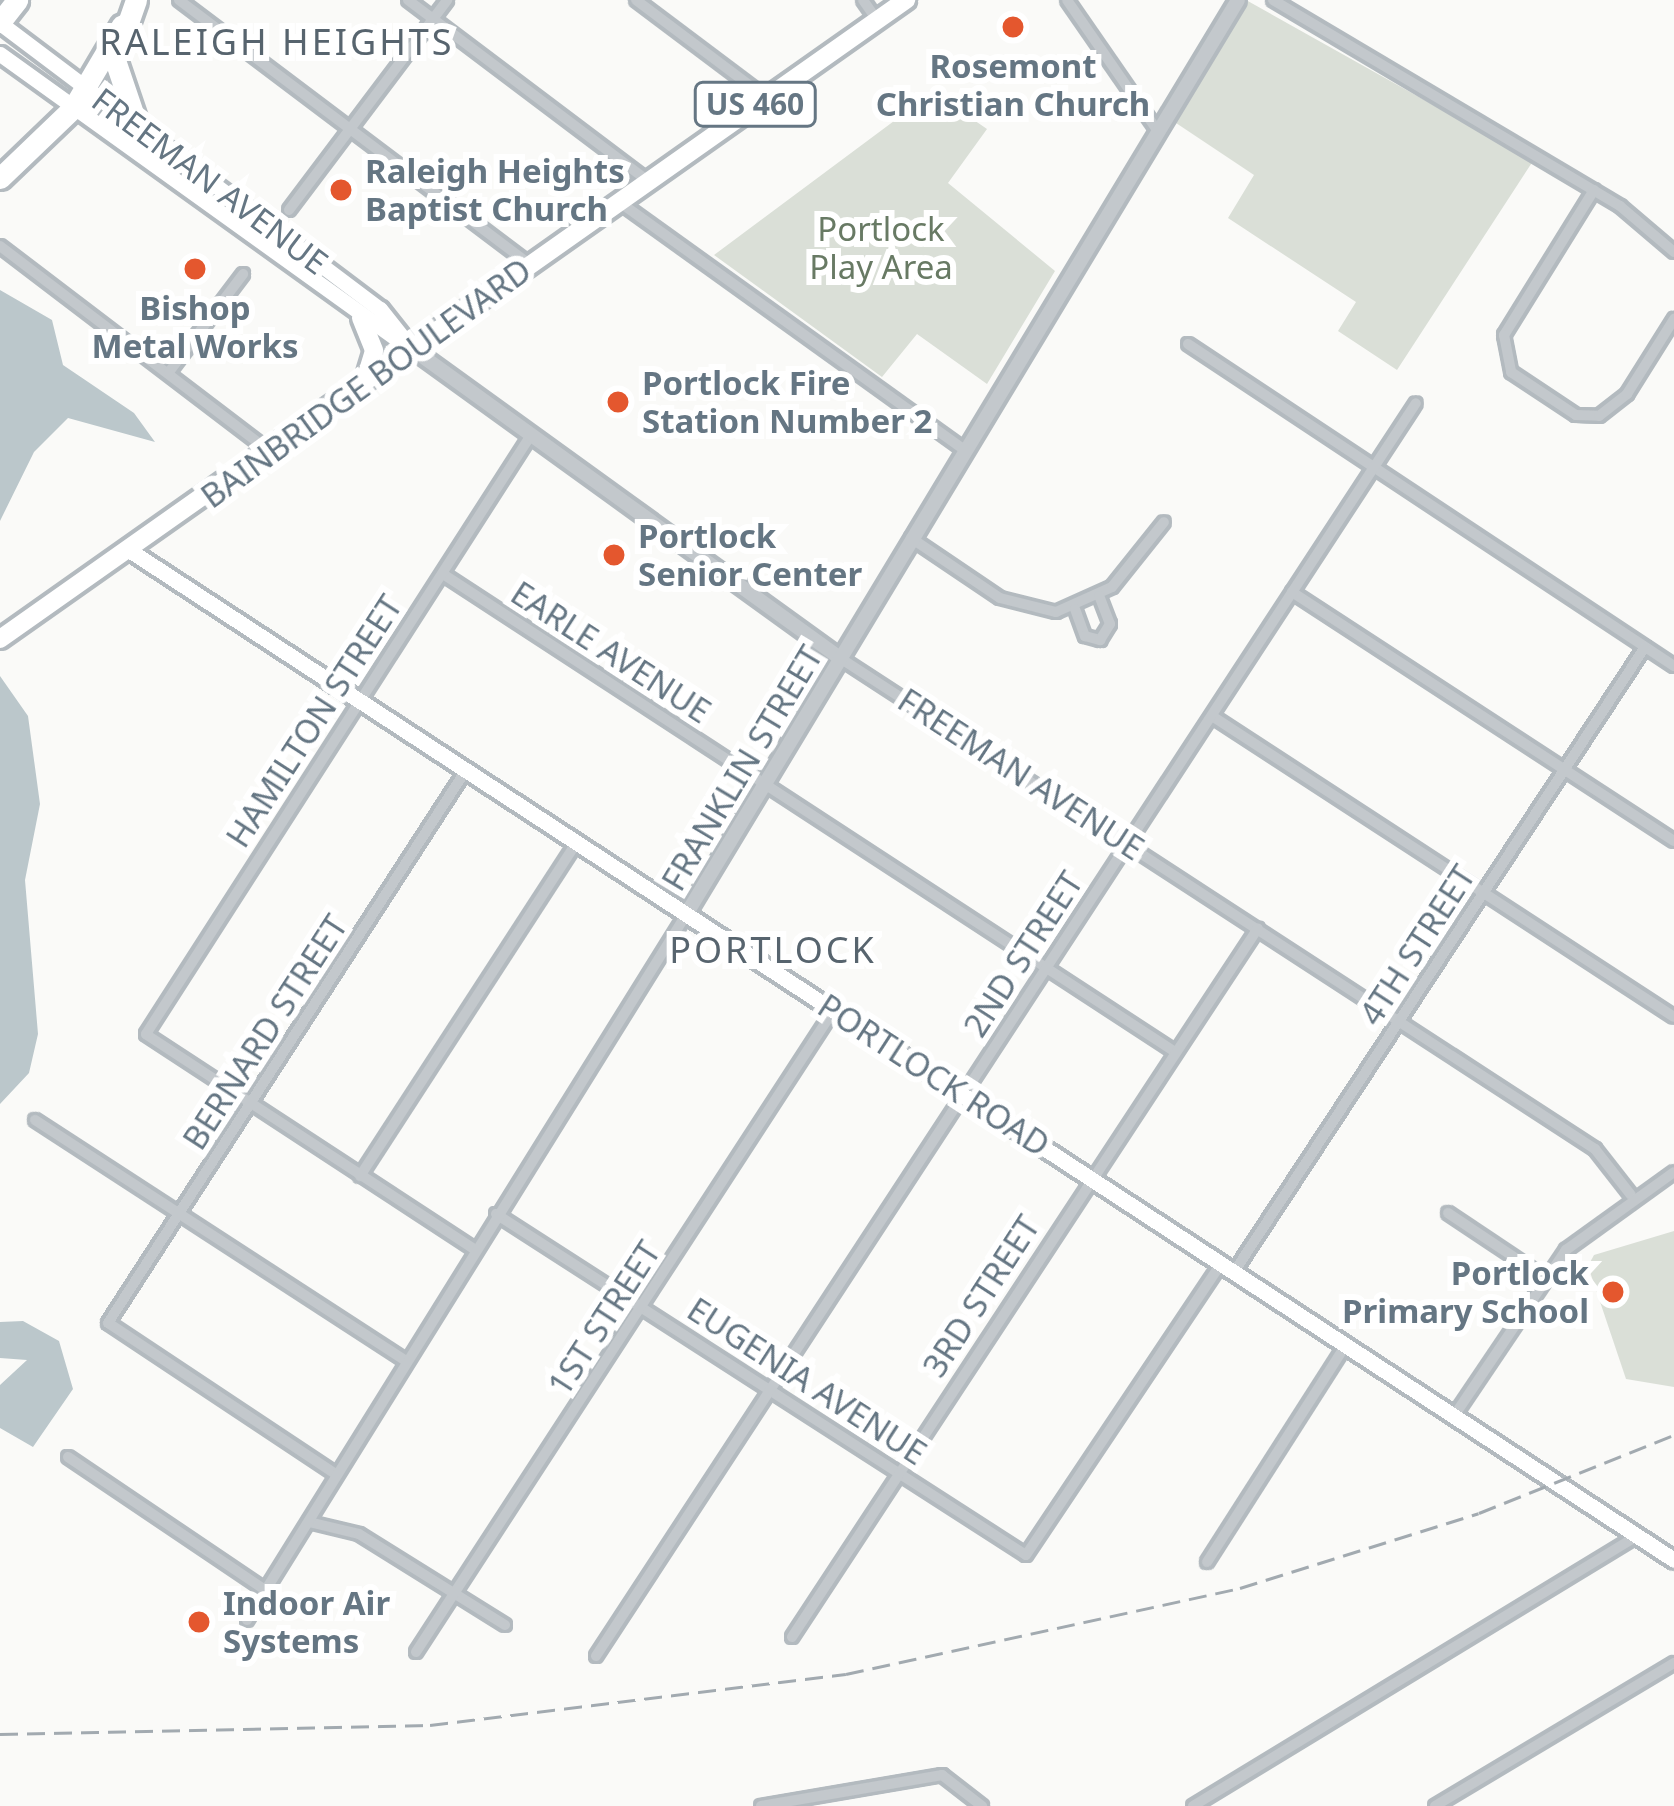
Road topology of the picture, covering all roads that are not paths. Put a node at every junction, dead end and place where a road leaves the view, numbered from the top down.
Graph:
1 (17, 0) edge
2 (136, 0) edge
3 (179, 0) edge
4 (408, 0) edge
5 (447, 0) edge
6 (636, 0) edge
7 (863, 0) edge
8 (906, 0) edge
9 (1067, 0) edge
10 (1238, 0) edge
11 (1274, 0) edge
12 (434, 19) junction
13 (877, 20) junction
14 (0, 22) edge
15 (122, 25) junction
16 (0, 54) edge
17 (86, 86) junction
18 (765, 97) junction
19 (73, 108) junction
20 (137, 125) junction
21 (1157, 130) junction
22 (352, 131) junction
23 (0, 178) edge
24 (648, 181) junction
25 (1594, 190) junction
26 (618, 201) junction
27 (290, 210) dead end
28 (0, 246) edge
29 (1674, 252) edge
30 (530, 265) junction
31 (243, 274) dead end
32 (361, 318) junction
33 (1674, 320) edge
34 (1188, 344) dead end
35 (412, 348) junction
36 (170, 372) junction
37 (364, 382) junction
38 (1416, 403) dead end
39 (529, 438) junction
40 (963, 449) junction
41 (270, 451) junction
42 (1373, 467) junction
43 (1164, 522) dead end
44 (911, 538) junction
45 (132, 552) junction
46 (443, 574) junction
47 (1292, 592) junction
48 (1099, 596) junction
49 (1075, 609) junction
50 (0, 639) edge
51 (1645, 647) junction
52 (840, 658) junction
53 (1674, 666) edge
54 (357, 700) junction
55 (1211, 716) junction
56 (1563, 768) junction
57 (466, 770) junction
58 (764, 785) junction
59 (1674, 841) edge
60 (1128, 843) junction
61 (576, 844) junction
62 (1483, 891) junction
63 (687, 913) junction
64 (1258, 928) junction
65 (1045, 968) junction
66 (833, 1011) junction
67 (1674, 1017) edge
68 (1400, 1022) junction
69 (1172, 1050) junction
70 (963, 1093) junction
71 (251, 1103) junction
72 (34, 1120) dead end
73 (1674, 1172) edge
74 (361, 1176) junction
75 (1092, 1176) junction
76 (1631, 1195) junction
77 (1448, 1213) dead end
78 (179, 1214) junction
79 (496, 1214) junction
80 (473, 1249) junction
81 (1227, 1268) junction
82 (1546, 1279) junction
83 (644, 1307) junction
84 (1345, 1346) junction
85 (406, 1361) junction
86 (771, 1390) junction
87 (1456, 1413) junction
88 (68, 1457) dead end
89 (334, 1473) junction
90 (898, 1473) junction
91 (309, 1522) junction
92 (1637, 1536) junction
93 (1026, 1556) joint
94 (1674, 1560) edge
95 (1207, 1562) dead end
96 (455, 1589) junction
97 (265, 1590) junction
98 (247, 1620) dead end
99 (505, 1625) dead end
100 (792, 1636) dead end
101 (416, 1652) dead end
102 (596, 1655) dead end
103 (1674, 1663) edge
104 (760, 1806) edge
105 (982, 1806) edge
106 (1193, 1806) edge
107 (1435, 1806) edge

1 - 14 highway
2 - 15 highway
3 - 22 street
4 - 12 street
5 - 12 street
6 - 18 street
7 - 13 street
8 - 13 main road, BAINBRIDGE BOULEVARD / US 460
9 - 21 street
10 - 21 street, FRANKLIN STREET
11 - 25 street
12 - 22 street
12 - 24 street
13 - 18 main road, BAINBRIDGE BOULEVARD / US 460
14 - 17 main road, FREEMAN AVENUE
15 - 17 highway
15 - 20 highway
16 - 19 main road, FREEMAN AVENUE
17 - 19 highway
17 - 20 main road, FREEMAN AVENUE
18 - 24 main road, BAINBRIDGE BOULEVARD / US 460
19 - 23 highway
19 - 32 main road, FREEMAN AVENUE
20 - 35 main road, FREEMAN AVENUE
21 - 40 street, FRANKLIN STREET
22 - 27 street
22 - 30 street
24 - 26 main road, BAINBRIDGE BOULEVARD / US 460
25 - 29 street
25 - 33 street
26 - 30 main road, BAINBRIDGE BOULEVARD / US 460
26 - 40 street
28 - 36 street
30 - 35 main road, BAINBRIDGE BOULEVARD / US 460
31 - 36 street
32 - 35 main road, FREEMAN AVENUE
32 - 37 main road
34 - 42 street
35 - 37 main road, BAINBRIDGE BOULEVARD / US 460
35 - 39 street, FREEMAN AVENUE
36 - 41 street
37 - 41 main road, BAINBRIDGE BOULEVARD / US 460
38 - 42 street, 2ND STREET
39 - 46 street, HAMILTON STREET
39 - 52 street, FREEMAN AVENUE
40 - 44 street, FRANKLIN STREET
41 - 45 main road, BAINBRIDGE BOULEVARD / US 460
42 - 47 street, 2ND STREET
42 - 51 street
43 - 48 street
44 - 49 street
44 - 52 street, FRANKLIN STREET
45 - 50 main road, BAINBRIDGE BOULEVARD / US 460
45 - 54 main road, PORTLOCK ROAD
46 - 54 street, HAMILTON STREET
46 - 58 street, EARLE AVENUE
47 - 55 street, 2ND STREET
47 - 56 street
48 - 49 street
48 - 49 street
51 - 53 street
51 - 56 street, 4TH STREET
52 - 58 street, FRANKLIN STREET
52 - 60 street, FREEMAN AVENUE
54 - 57 main road, PORTLOCK ROAD
54 - 71 street, HAMILTON STREET
55 - 60 street, 2ND STREET
55 - 62 street
56 - 59 street
56 - 62 street, 4TH STREET
57 - 61 main road, PORTLOCK ROAD
57 - 71 street, BERNARD STREET
58 - 63 street, FRANKLIN STREET
58 - 65 street, EARLE AVENUE
60 - 64 street, FREEMAN AVENUE
60 - 65 street, 2ND STREET
61 - 63 main road, PORTLOCK ROAD
61 - 74 street
62 - 67 street
62 - 68 street, 4TH STREET
63 - 66 main road, PORTLOCK ROAD
63 - 79 street, FRANKLIN STREET
64 - 68 street, FREEMAN AVENUE
64 - 69 street, 3RD STREET
65 - 69 street, EARLE AVENUE
65 - 70 street, 2ND STREET
66 - 70 main road, PORTLOCK ROAD
66 - 83 street, 1ST STREET
68 - 76 street, FREEMAN AVENUE
68 - 81 street, 4TH STREET
69 - 75 street, 3RD STREET
70 - 75 main road, PORTLOCK ROAD
70 - 86 street, 2ND STREET
71 - 74 street
71 - 78 street, BERNARD STREET
72 - 78 street
73 - 76 street
74 - 80 street
75 - 81 main road, PORTLOCK ROAD
75 - 90 street, 3RD STREET
76 - 82 street
77 - 82 street
78 - 85 street
78 - 89 street, BERNARD STREET
79 - 80 street, FRANKLIN STREET
79 - 83 street, EUGENIA AVENUE
80 - 85 street, FRANKLIN STREET
81 - 84 main road, PORTLOCK ROAD
81 - 93 street, 4TH STREET
82 - 87 street
83 - 86 street, EUGENIA AVENUE
83 - 96 street, 1ST STREET
84 - 87 main road, PORTLOCK ROAD
84 - 95 street
85 - 89 street, FRANKLIN STREET
86 - 90 street, EUGENIA AVENUE
86 - 102 street, 2ND STREET
87 - 92 main road, PORTLOCK ROAD
88 - 97 street
89 - 91 street, FRANKLIN STREET
90 - 93 street, EUGENIA AVENUE
90 - 100 street, 3RD STREET
91 - 96 street
91 - 97 street, FRANKLIN STREET
92 - 94 main road, PORTLOCK ROAD
92 - 106 street
96 - 99 street
96 - 101 street, 1ST STREET
97 - 98 street, FRANKLIN STREET
103 - 107 street
104 - 105 street

